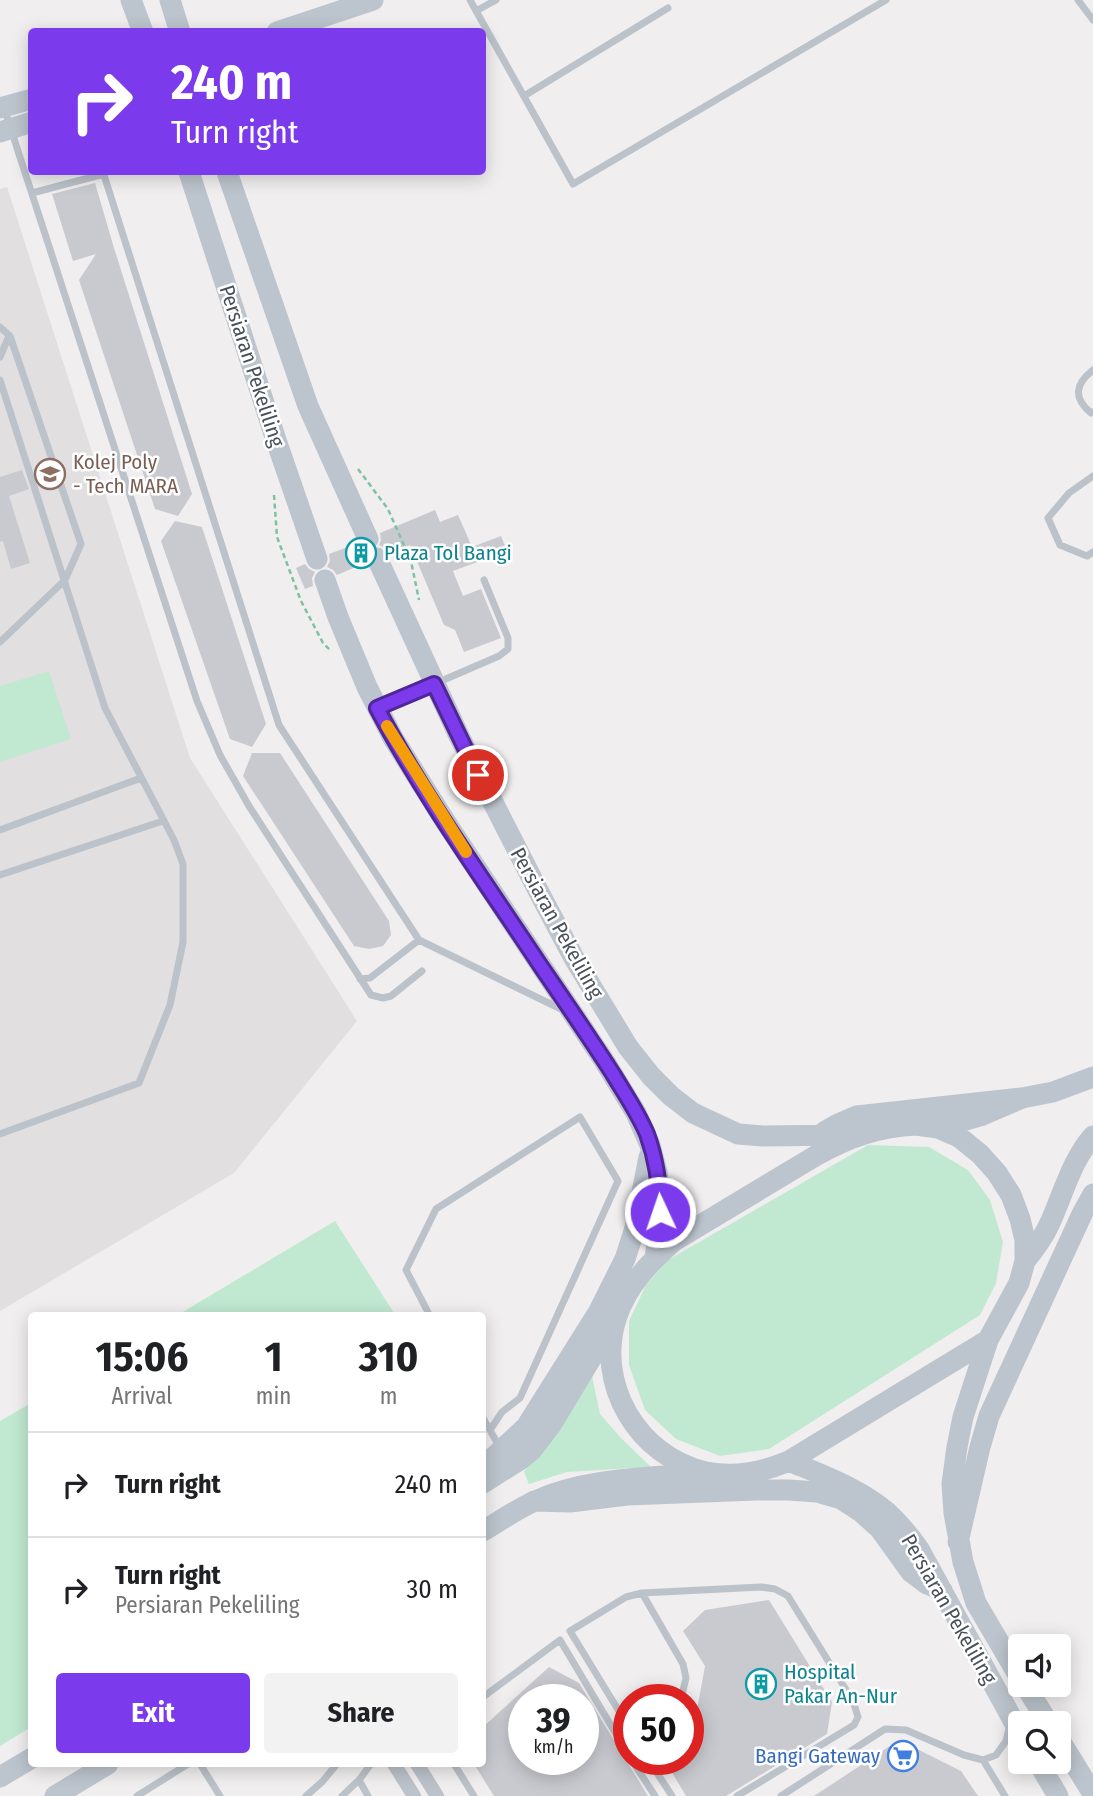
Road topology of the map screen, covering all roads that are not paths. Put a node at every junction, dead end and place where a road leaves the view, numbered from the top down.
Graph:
1 (131, 0) edge
2 (373, 0) edge
3 (470, 0) edge
4 (496, 0) edge
5 (865, 0) edge
6 (886, 0) edge
7 (1077, 0) edge
8 (668, 8) dead end
9 (870, 9) junction
10 (476, 11) junction
11 (1093, 20) edge
12 (141, 27) edge
13 (289, 28) edge
14 (486, 28) edge
15 (486, 29) edge
16 (524, 96) junction
17 (28, 100) edge
18 (2, 108) edge
19 (28, 123) edge
20 (5, 130) edge
21 (96, 175) edge
22 (104, 175) edge
23 (190, 175) edge
24 (228, 175) edge
25 (32, 193) junction
26 (0, 327) edge
27 (10, 336) junction
28 (0, 357) edge
29 (1093, 370) edge
30 (0, 380) edge
31 (1093, 412) edge
32 (1093, 476) edge
33 (1093, 552) edge
34 (317, 559) dead end
35 (65, 580) junction
36 (325, 580) dead end
37 (484, 580) dead end
38 (0, 642) edge
39 (434, 684) junction
40 (377, 708) junction
41 (141, 778) junction
42 (163, 821) junction
43 (0, 830) edge
44 (0, 875) edge
45 (419, 940) junction
46 (422, 971) dead end
47 (360, 979) junction
48 (573, 1015) junction
49 (1093, 1077) edge
50 (1022, 1098) junction
51 (938, 1128) junction
52 (0, 1134) edge
53 (820, 1135) junction
54 (860, 1135) junction
55 (1093, 1136) edge
56 (650, 1145) junction
57 (1093, 1194) edge
58 (655, 1258) junction
59 (1025, 1261) junction
60 (428, 1312) edge
61 (617, 1316) junction
62 (988, 1340) junction
63 (502, 1412) junction
64 (486, 1416) edge
65 (486, 1423) edge
66 (490, 1430) junction
67 (501, 1450) junction
68 (789, 1461) junction
69 (486, 1464) edge
70 (706, 1472) junction
71 (486, 1481) edge
72 (534, 1501) junction
73 (486, 1529) edge
74 (958, 1542) junction
75 (942, 1590) junction
76 (642, 1593) junction
77 (570, 1631) junction
78 (560, 1640) junction
79 (1008, 1658) edge
80 (684, 1684) edge
81 (486, 1695) edge
82 (613, 1701) edge
83 (1008, 1711) edge
84 (613, 1729) edge
85 (1008, 1738) edge
86 (1071, 1758) edge
87 (28, 1760) edge
88 (983, 1760) junction
89 (102, 1767) edge
90 (183, 1767) edge
91 (202, 1767) edge
92 (334, 1767) edge
93 (370, 1767) edge
94 (396, 1767) edge
95 (419, 1767) edge
96 (456, 1767) edge
97 (1045, 1774) edge
98 (642, 1775) edge
99 (658, 1775) edge
100 (0, 1777) edge
101 (359, 1780) junction
102 (1093, 1794) edge
103 (55, 1796) edge
104 (137, 1796) edge
105 (220, 1796) edge
106 (306, 1796) edge
107 (342, 1796) edge
108 (368, 1796) edge
109 (414, 1796) edge
110 (437, 1796) edge
111 (474, 1796) edge
112 (656, 1796) edge
113 (671, 1796) edge
114 (737, 1796) edge
115 (781, 1796) edge
116 (1005, 1796) edge
117 (1058, 1796) edge

1 - 12 main road
2 - 13 main road
3 - 10 lane
4 - 10 lane
5 - 9 lane
6 - 9 lane
7 - 11 lane
8 - 16 lane
9 - 16 lane
10 - 14 lane
15 - 16 lane
17 - 18 main road
18 - 20 lane
19 - 20 main road
20 - 25 lane
21 - 25 lane
22 - 45 lane
23 - 34 main road, Persiaran Pekeliling
24 - 39 main road, Persiaran Pekeliling
25 - 47 lane
26 - 27 lane
27 - 28 lane
27 - 35 lane
29 - 31 lane
30 - 35 lane
32 - 33 lane
35 - 38 lane
35 - 41 lane
36 - 40 main road, Persiaran Pekeliling
37 - 39 lane
39 - 40 lane
39 - 53 main road, Persiaran Pekeliling
40 - 48 main road, Persiaran Pekeliling
41 - 42 lane
41 - 43 lane
42 - 44 lane
42 - 52 lane
45 - 47 lane
45 - 48 lane
46 - 47 lane
48 - 56 main road, Persiaran Pekeliling
49 - 50 main road
50 - 51 main road
50 - 53 main road
51 - 54 main road
51 - 59 main road
53 - 54 main road, Persiaran Pekeliling
54 - 58 main road
55 - 59 main road
56 - 58 main road, Persiaran Pekeliling
56 - 67 main road
57 - 74 main road
58 - 61 main road
59 - 62 main road, Persiaran Pekeliling
60 - 63 lane
61 - 70 main road
61 - 71 main road
62 - 68 main road
62 - 74 main road, Persiaran Pekeliling
63 - 64 lane
63 - 66 lane
65 - 66 lane
66 - 67 lane
67 - 69 main road
68 - 70 main road
68 - 75 main road, Persiaran Pekeliling
70 - 72 main road
72 - 73 main road
72 - 75 main road
74 - 79 main road, Persiaran Pekeliling
75 - 83 main road, Persiaran Pekeliling
76 - 77 lane
76 - 80 lane
76 - 114 lane
77 - 78 lane
77 - 82 lane
78 - 81 lane
78 - 84 lane
85 - 88 lane
86 - 102 main road
87 - 100 main road
88 - 115 lane
88 - 116 lane
89 - 103 main road
90 - 104 lane
91 - 105 lane
92 - 106 lane
93 - 101 lane
94 - 109 street
95 - 110 street
96 - 111 lane
97 - 117 main road
98 - 112 lane
99 - 113 lane
101 - 107 lane
101 - 108 lane

